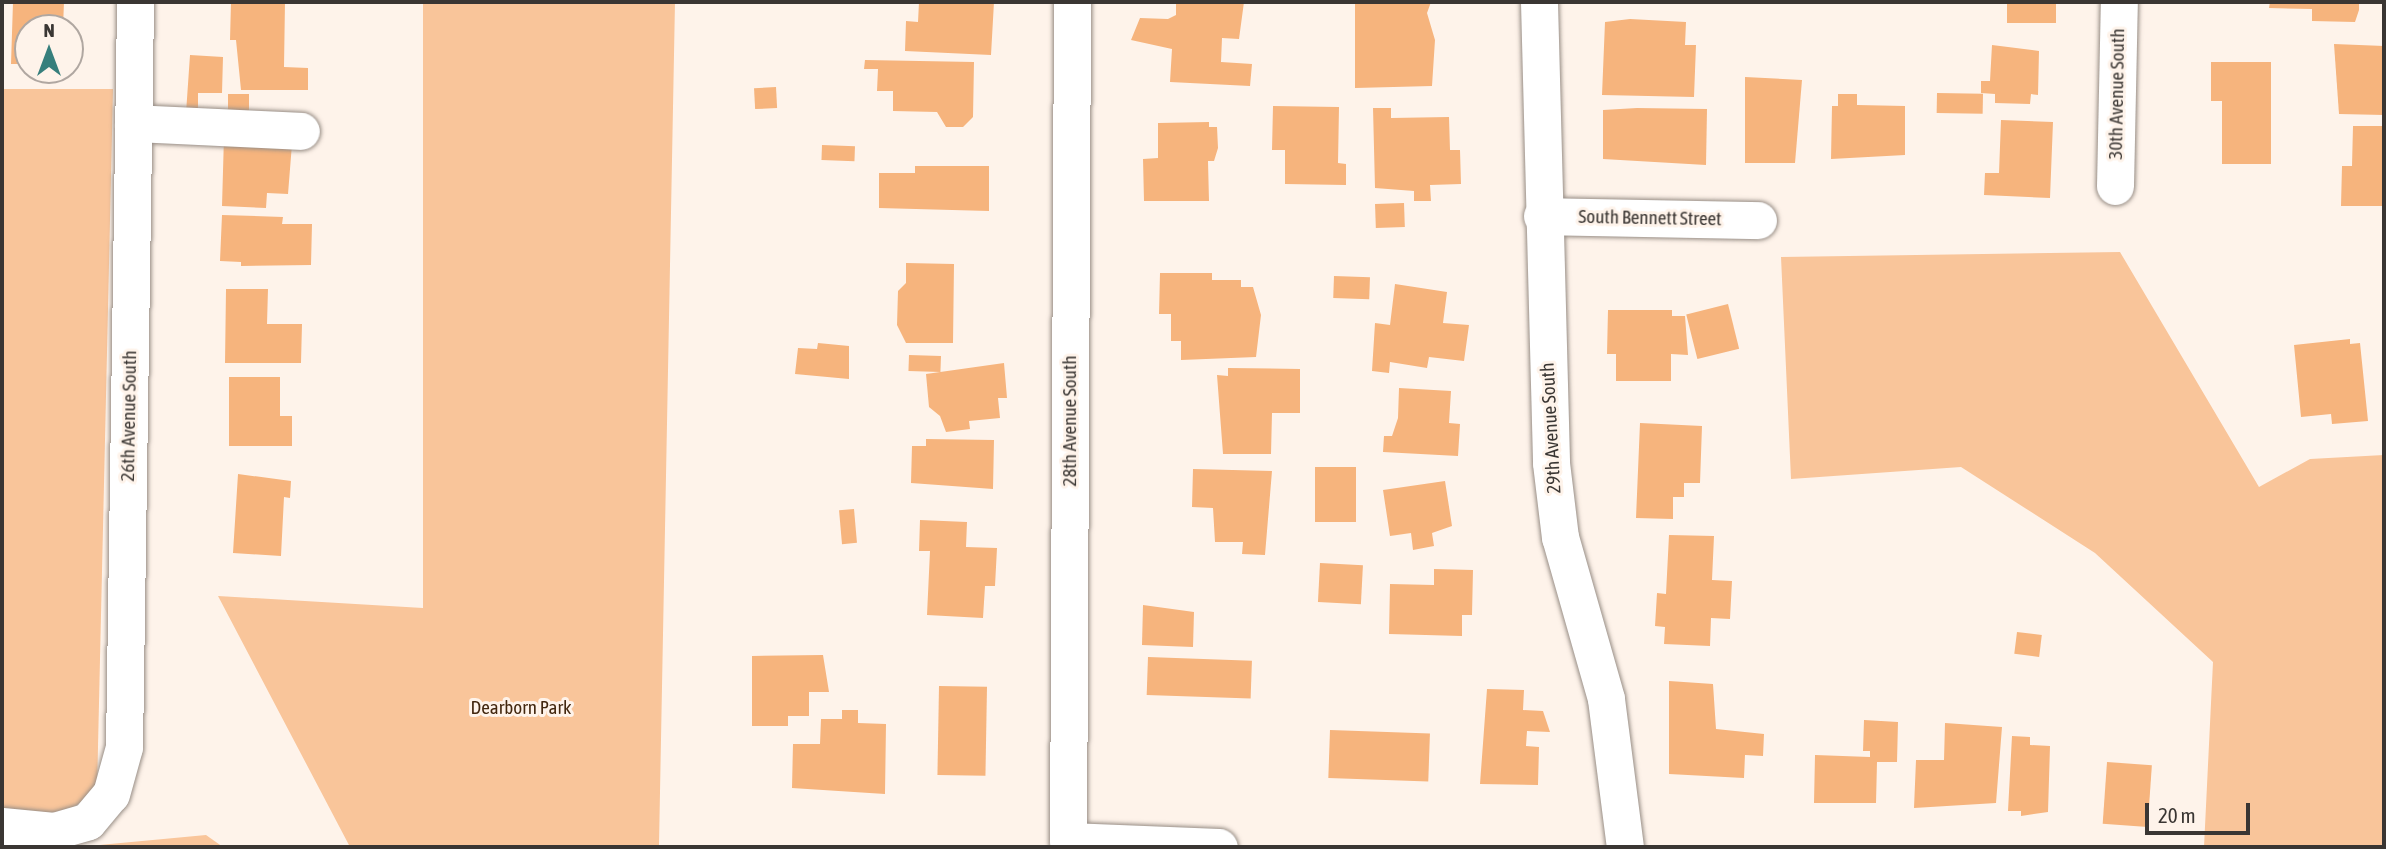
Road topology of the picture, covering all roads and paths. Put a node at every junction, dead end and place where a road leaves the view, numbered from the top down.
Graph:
1 (135, 2) edge
2 (1073, 2) edge
3 (1539, 2) edge
4 (2119, 2) edge
5 (134, 123) junction
6 (301, 131) dead end
7 (2115, 186) dead end
8 (1542, 216) junction
9 (1758, 220) dead end
10 (2, 826) edge
11 (1219, 847) edge
12 (1625, 847) edge

1 - 5 street, 26th Avenue South
2 - 11 street, 28th Avenue South
3 - 8 street, 29th Avenue South
4 - 7 street, 30th Avenue South
5 - 6 street
5 - 10 street, 26th Avenue South
8 - 9 street, South Bennett Street
8 - 12 street, 29th Avenue South

